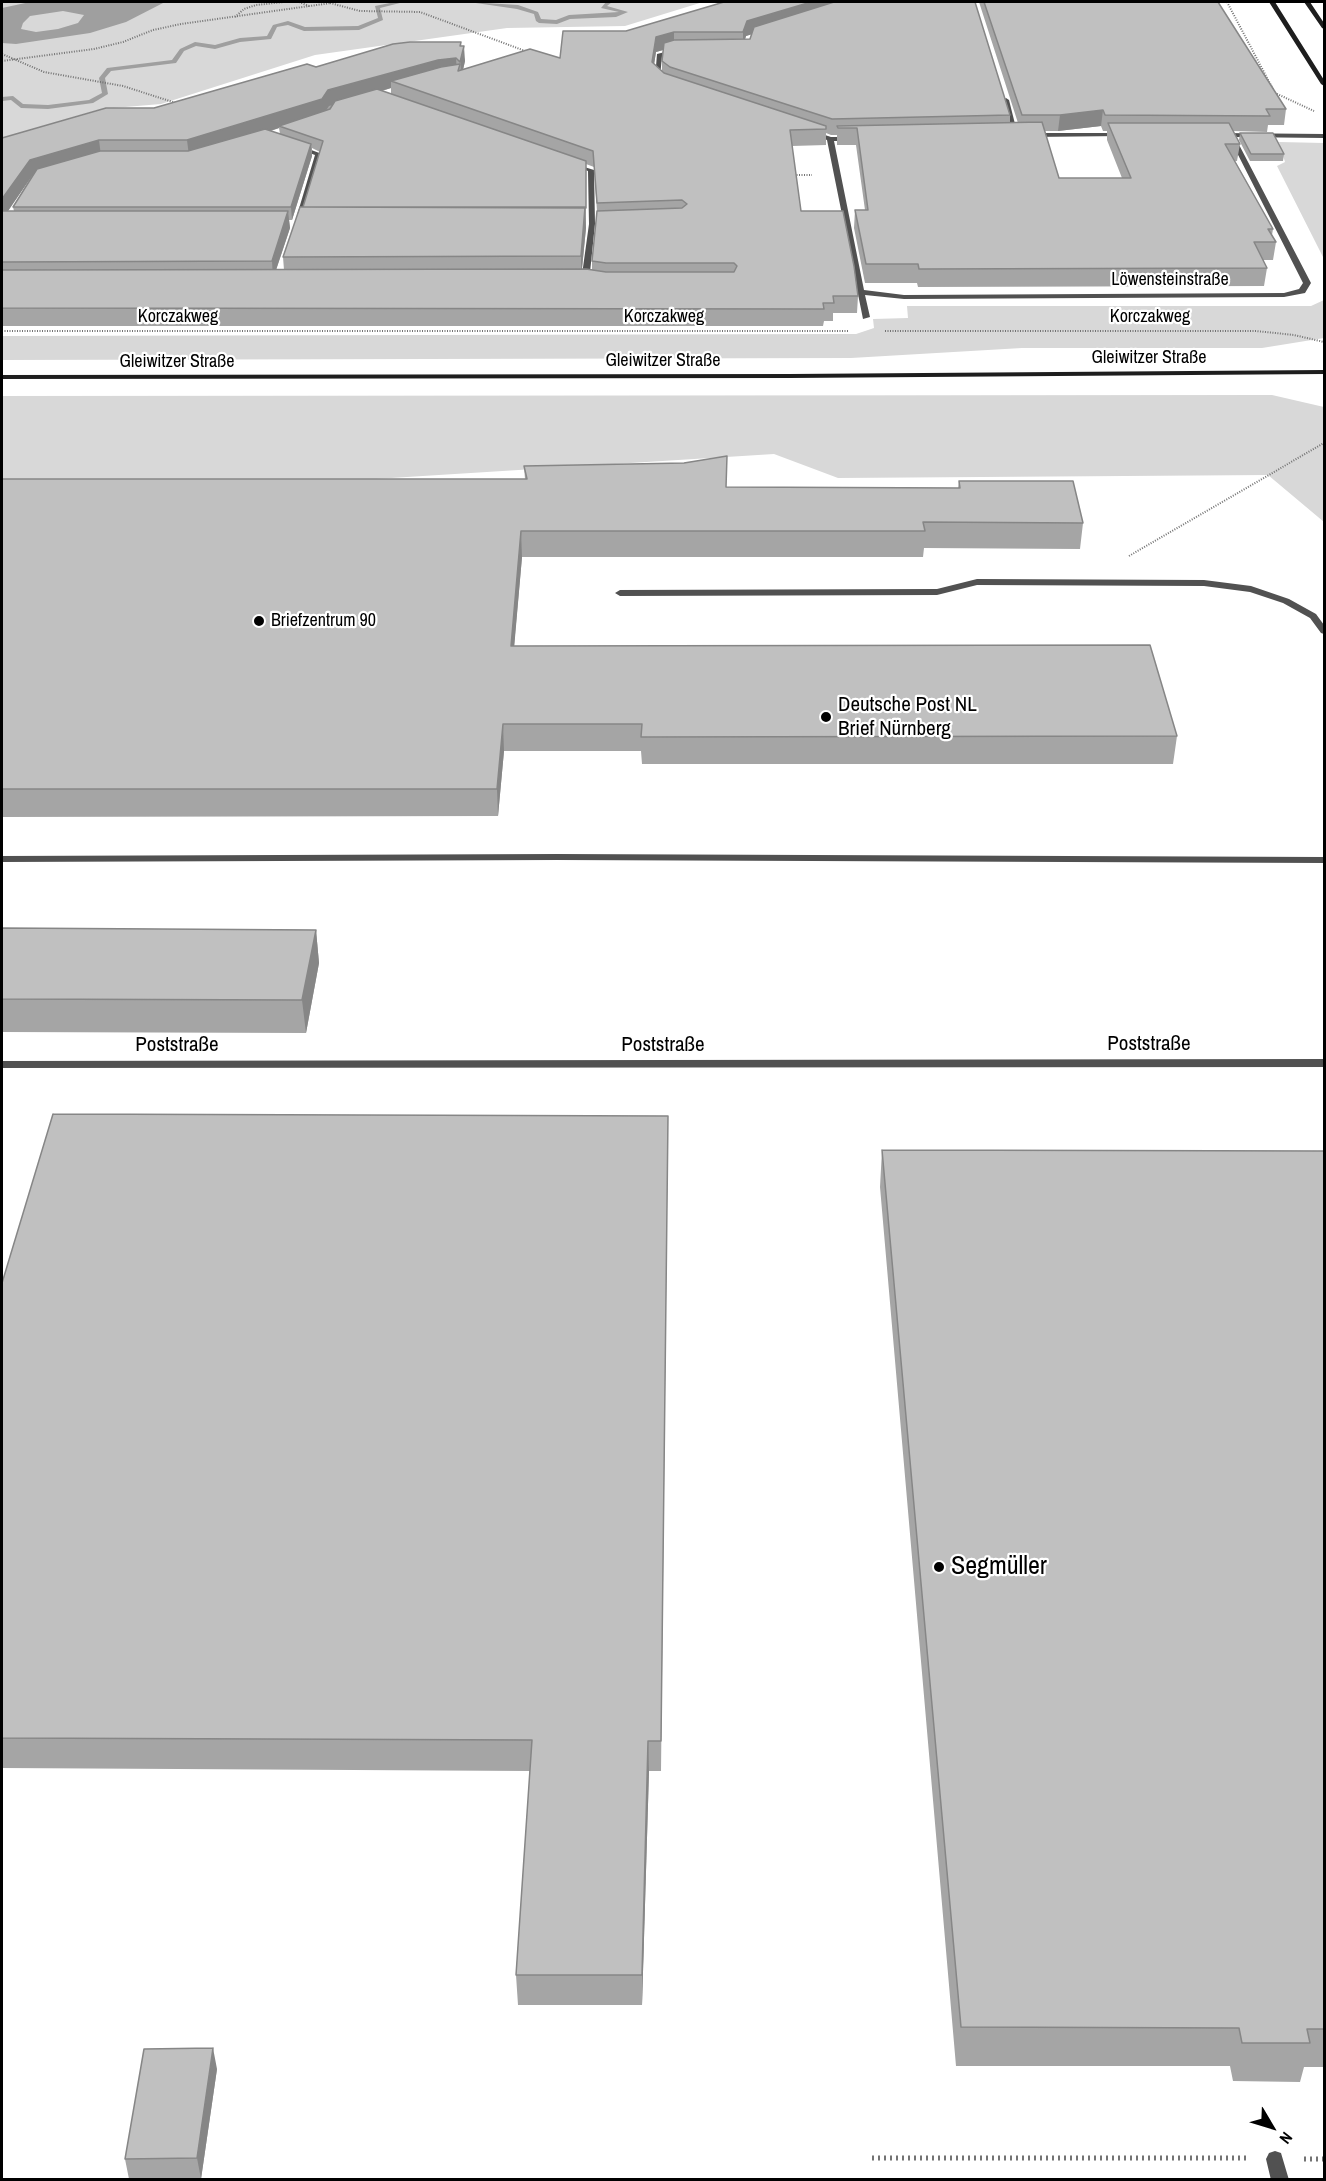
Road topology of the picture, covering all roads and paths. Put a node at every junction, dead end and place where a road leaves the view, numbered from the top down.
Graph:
1 (284, 2) edge
2 (299, 2) edge
3 (335, 2) edge
4 (1227, 2) edge
5 (1272, 2) edge
6 (1308, 2) edge
7 (330, 3) junction
8 (311, 6) junction
9 (235, 17) junction
10 (1324, 27) edge
11 (685, 51) edge
12 (2, 54) edge
13 (526, 58) edge
14 (15, 60) junction
15 (2, 61) edge
16 (1324, 84) edge
17 (667, 85) edge
18 (1002, 89) edge
19 (182, 105) edge
20 (1319, 114) dead end
21 (808, 132) edge
22 (1005, 135) edge
23 (1016, 135) junction
24 (1135, 135) edge
25 (1207, 135) edge
26 (1230, 135) junction
27 (1324, 136) edge
28 (865, 138) edge
29 (830, 139) junction
30 (289, 143) edge
31 (557, 158) edge
32 (580, 224) edge
33 (592, 224) junction
34 (603, 224) edge
35 (286, 225) edge
36 (297, 225) junction
37 (309, 225) edge
38 (294, 235) edge
39 (574, 282) edge
40 (586, 282) junction
41 (596, 284) edge
42 (862, 292) junction
43 (866, 317) dead end
44 (212, 321) edge
45 (524, 321) edge
46 (2, 331) edge
47 (209, 331) junction
48 (522, 331) junction
49 (855, 331) dead end
50 (879, 331) dead end
51 (1324, 342) edge
52 (1324, 372) edge
53 (2, 377) edge
54 (1324, 443) edge
55 (1084, 582) junction
56 (620, 593) dead end
57 (1324, 631) edge
58 (2, 859) edge
59 (1324, 860) edge
60 (1324, 1063) edge
61 (2, 1065) edge
62 (872, 2158) dead end
63 (1275, 2158) junction
64 (1324, 2159) edge
65 (1280, 2180) edge

1 - 9 path
2 - 8 path
3 - 7 path
4 - 20 path
5 - 16 main road
6 - 10 main road
7 - 8 path
7 - 13 path
8 - 9 path
9 - 14 path
11 - 17 street
12 - 14 path
14 - 15 path
14 - 19 path
18 - 23 street
21 - 29 street
22 - 23 street
23 - 24 street
25 - 26 street
26 - 27 street
26 - 42 street, Löwensteinstraße
28 - 29 street
29 - 42 street
30 - 36 street
31 - 33 street
32 - 33 street
33 - 34 street
33 - 40 street
35 - 36 street
36 - 37 street
36 - 38 street
39 - 40 street
40 - 41 street
42 - 43 street
44 - 47 path
45 - 48 path
46 - 47 path, Korczakweg
47 - 48 path, Korczakweg
48 - 49 path, Korczakweg
50 - 51 path, Korczakweg
52 - 53 main road, Gleiwitzer Straße
54 - 55 path
55 - 56 street
55 - 57 street
58 - 59 street
60 - 61 street, Poststraße
62 - 63 path
63 - 64 path
63 - 65 street

